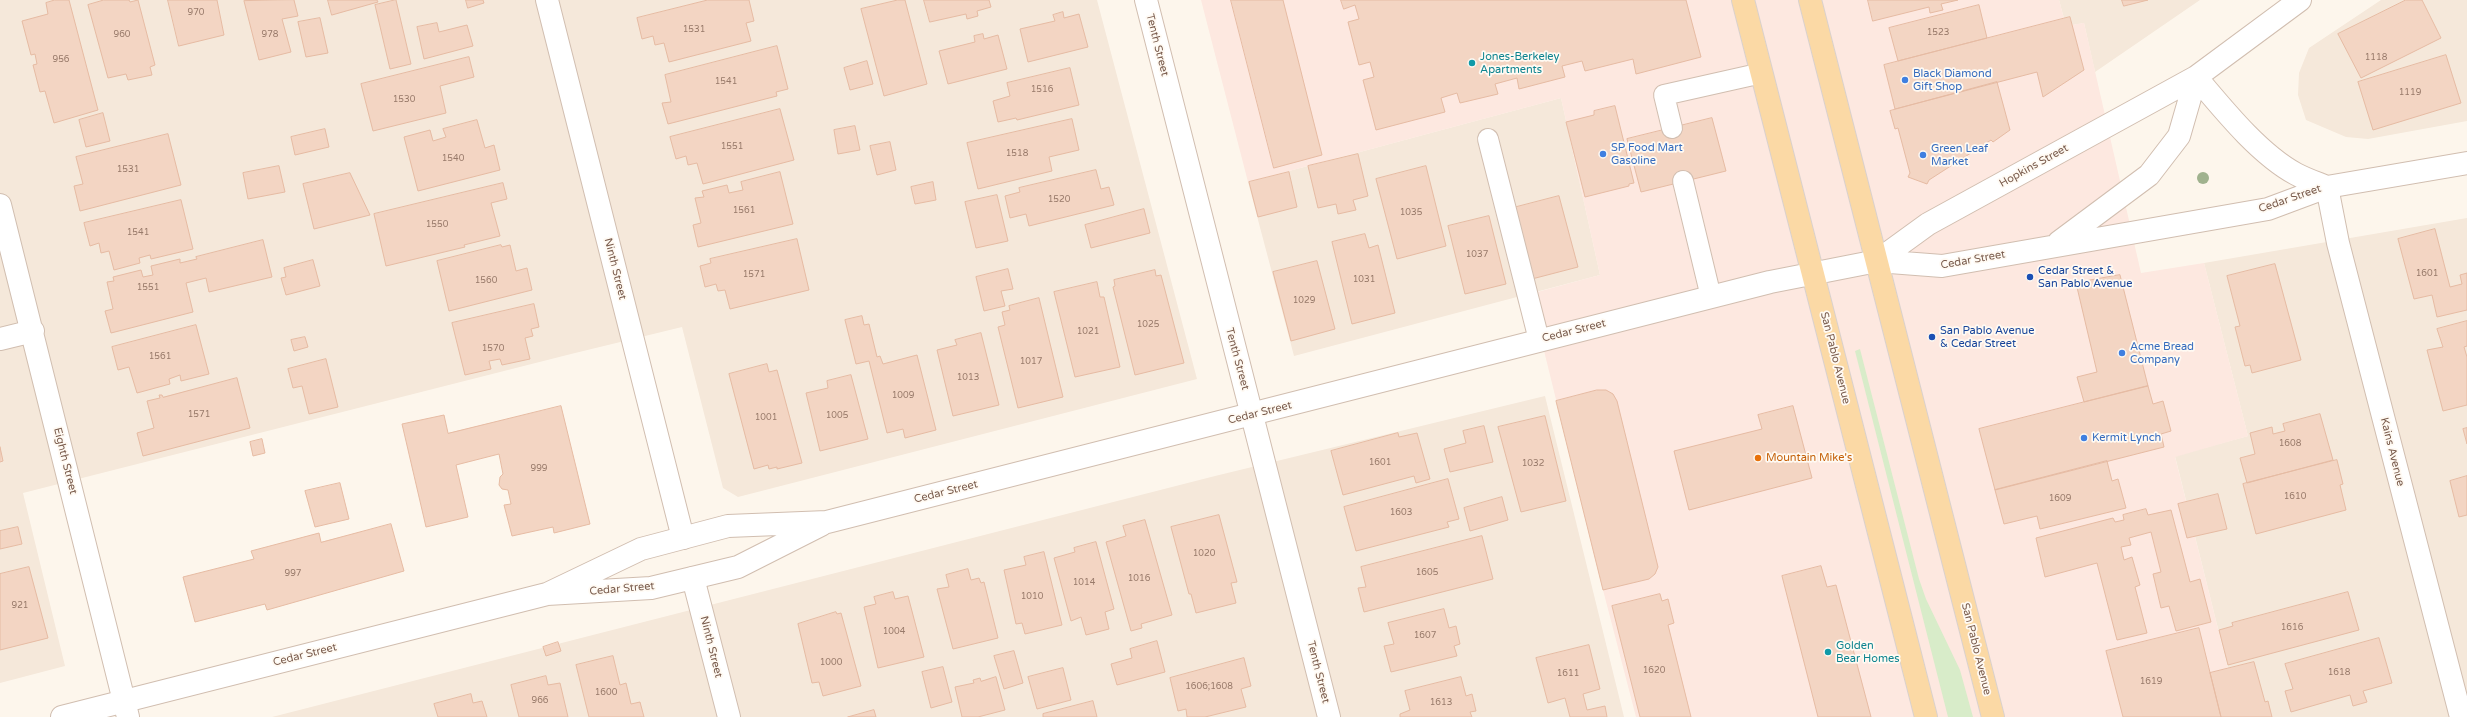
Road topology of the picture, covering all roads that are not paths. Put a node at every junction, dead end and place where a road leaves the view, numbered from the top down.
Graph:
1 (547, 0) edge
2 (1146, 0) edge
3 (1743, 0) edge
4 (1810, 0) edge
5 (2293, 2) edge
6 (1762, 73) junction
7 (2196, 77) junction
8 (1672, 128) dead end
9 (1488, 139) dead end
10 (2467, 163) edge
11 (1683, 181) dead end
12 (2327, 187) junction
13 (0, 205) edge
14 (2055, 245) junction
15 (1877, 261) junction
16 (1813, 273) junction
17 (1711, 297) junction
18 (33, 331) junction
19 (0, 339) edge
20 (1539, 340) junction
21 (1252, 415) junction
22 (827, 522) junction
23 (683, 538) junction
24 (693, 578) junction
25 (547, 594) junction
26 (126, 709) edge
27 (62, 717) edge
28 (729, 717) edge
29 (1329, 717) edge
30 (1926, 717) edge
31 (1993, 717) edge
32 (2461, 717) edge

1 - 23 street, Ninth Street
2 - 21 street, Tenth Street
3 - 6 main road, San Pablo Avenue
4 - 15 main road, San Pablo Avenue
5 - 7 street, Hopkins Street
6 - 8 lane
6 - 16 main road, San Pablo Avenue
7 - 12 street, Cedar Street
7 - 14 street
7 - 15 street, Hopkins Street
9 - 20 lane
10 - 12 street, Cedar Street
11 - 17 lane
12 - 14 street, Cedar Street
12 - 32 street, Kains Avenue
13 - 18 street, Eighth Street
14 - 15 street, Cedar Street
15 - 16 street, Cedar Street
15 - 31 main road, San Pablo Avenue
16 - 17 street, Cedar Street
16 - 30 main road, San Pablo Avenue
17 - 20 street, Cedar Street
18 - 19 street
18 - 26 street, Eighth Street
20 - 21 street, Cedar Street
21 - 22 street, Cedar Street
21 - 29 street, Tenth Street
22 - 23 street, Cedar Street
22 - 24 street, Cedar Street
23 - 25 street, Cedar Street
24 - 25 street, Cedar Street
24 - 28 street, Ninth Street
25 - 26 street, Cedar Street
26 - 27 street, Cedar Street

